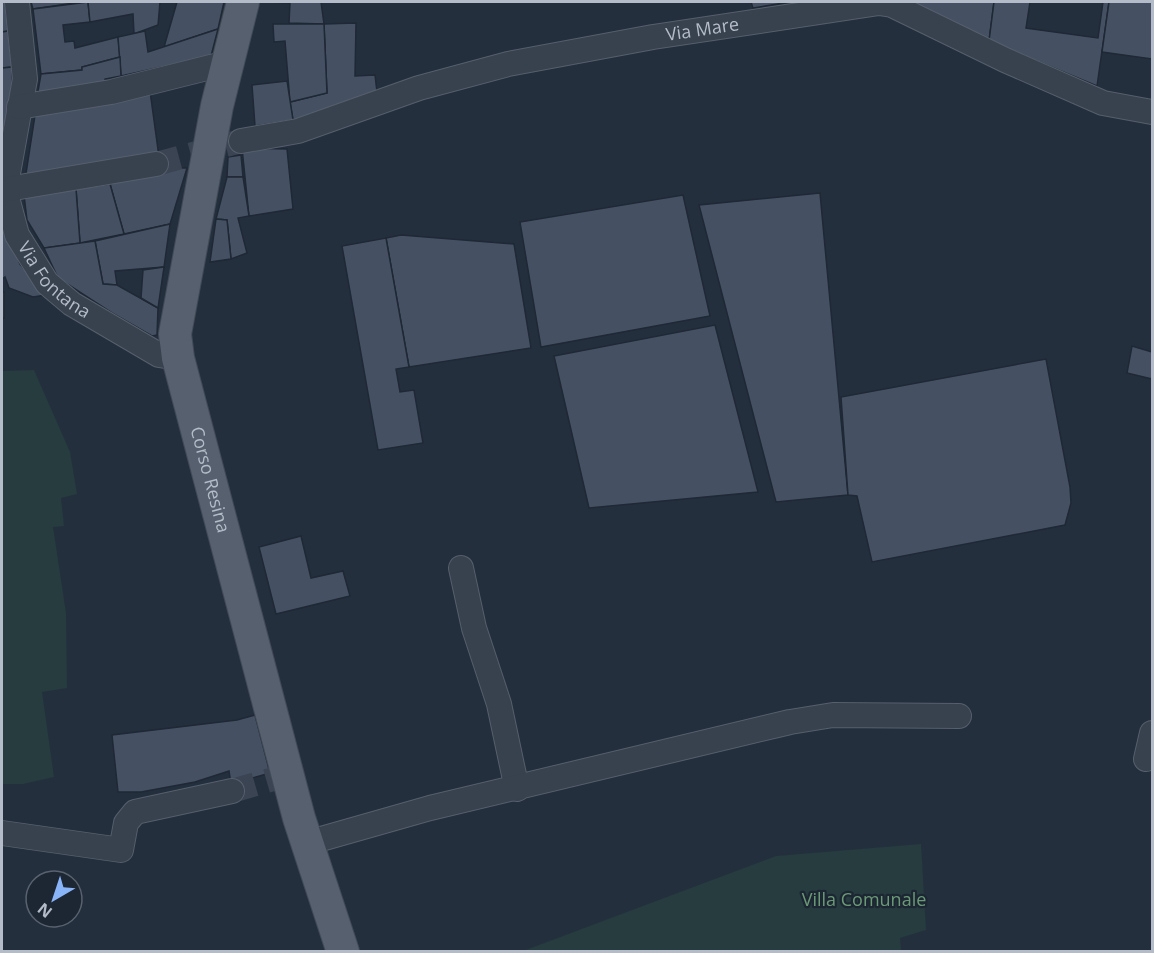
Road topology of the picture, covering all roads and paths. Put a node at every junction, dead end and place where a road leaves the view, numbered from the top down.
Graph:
1 (17, 2) edge
2 (243, 2) edge
3 (228, 63) junction
4 (19, 107) junction
5 (1152, 112) edge
6 (241, 141) tunnel mouth
7 (156, 164) tunnel mouth
8 (3, 190) edge
9 (178, 357) junction
10 (461, 568) dead end
11 (959, 716) dead end
12 (1152, 733) edge
13 (1146, 759) dead end
14 (517, 789) junction
15 (232, 791) tunnel mouth
16 (2, 832) edge
17 (306, 843) junction
18 (343, 951) edge

1 - 4 street, Via Fontana
2 - 3 main road, Corso Resina
3 - 4 street
3 - 9 main road, Corso Resina
4 - 8 street, Via Fontana
5 - 6 street, Via Mare
7 - 8 street
8 - 9 street, Via Fontana
9 - 17 main road, Corso Resina
10 - 14 street
11 - 14 street
12 - 13 street
14 - 17 street
15 - 16 street
17 - 18 main road, Corso Resina

